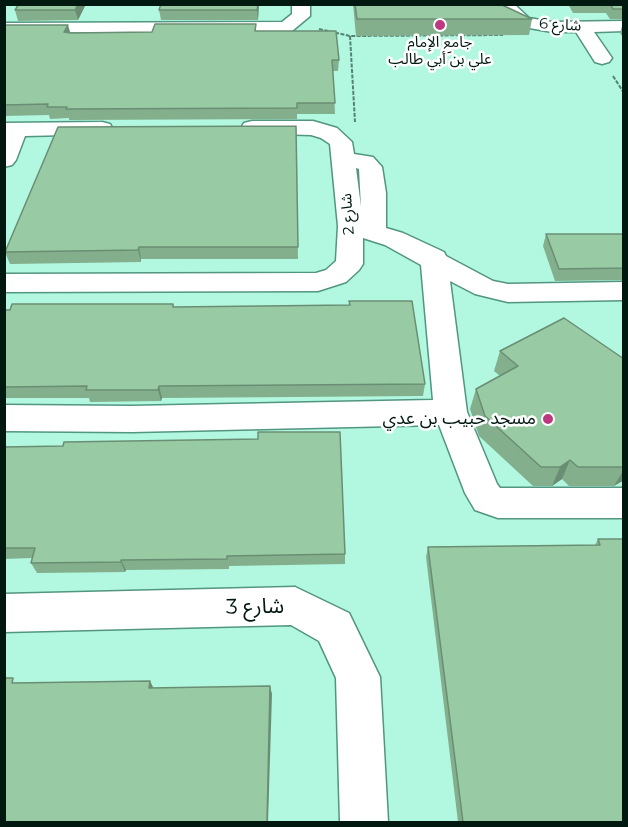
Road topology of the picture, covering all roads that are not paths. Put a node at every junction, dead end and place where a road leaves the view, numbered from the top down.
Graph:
1 (301, 4) edge
2 (505, 4) edge
3 (624, 26) edge
4 (582, 27) junction
5 (4, 28) edge
6 (602, 58) dead end
7 (125, 128) edge
8 (230, 128) edge
9 (11, 130) edge
10 (4, 160) edge
11 (362, 229) junction
12 (434, 258) junction
13 (4, 283) edge
14 (624, 291) edge
15 (451, 412) junction
16 (4, 418) edge
17 (624, 503) edge
18 (4, 613) edge
19 (364, 822) edge

1 - 5 street
2 - 4 street, شارع 6
3 - 4 street, شارع 6
4 - 6 street
7 - 9 street
8 - 11 street, شارع 2
9 - 10 street
11 - 12 street
11 - 13 street, شارع 2
12 - 14 street
12 - 15 street
15 - 16 street
15 - 17 street
18 - 19 street, شارع 3

